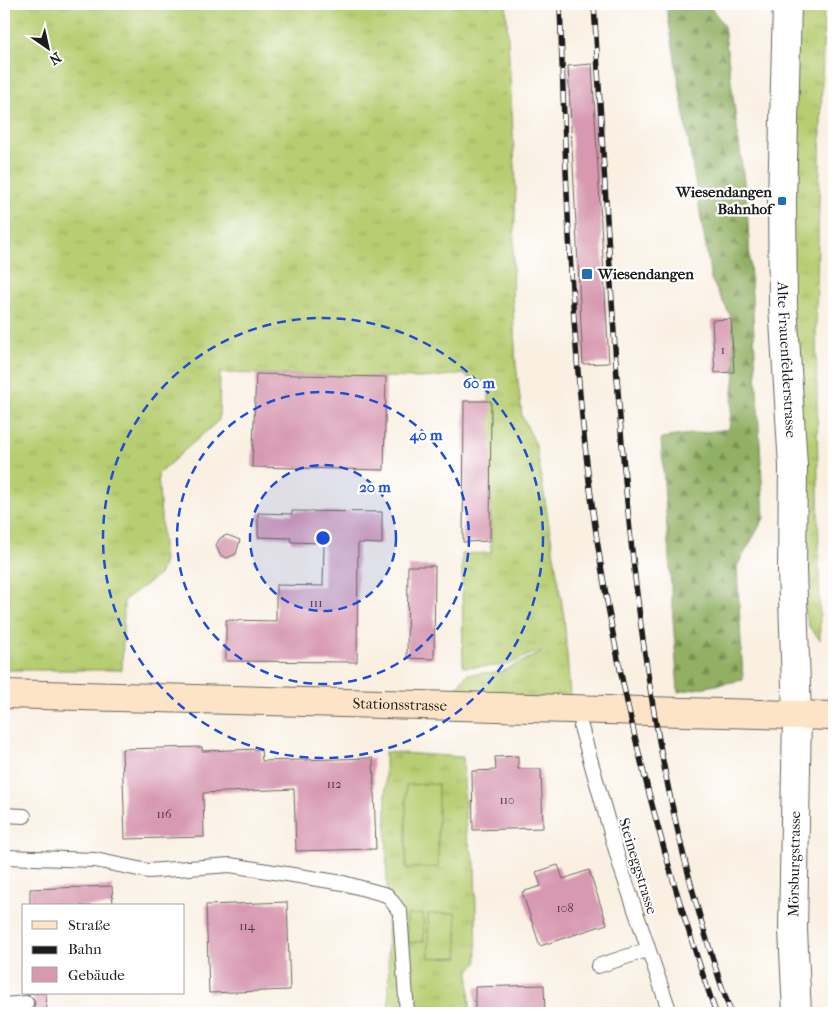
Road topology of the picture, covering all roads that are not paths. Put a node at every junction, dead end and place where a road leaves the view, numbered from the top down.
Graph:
1 (787, 4) edge
2 (4, 694) edge
3 (797, 715) junction
4 (834, 716) edge
5 (580, 727) dead end
6 (4, 816) edge
7 (24, 816) dead end
8 (4, 858) edge
9 (648, 950) junction
10 (598, 966) dead end
11 (4, 1004) edge
12 (26, 1004) dead end
13 (407, 1013) edge
14 (670, 1013) edge
15 (796, 1013) edge

1 - 3 street, Alte Frauenfelderstrasse
2 - 3 main road, Stationsstrasse
3 - 4 main road, Stationsstrasse
3 - 15 street, Mörsburgstrasse
5 - 9 lane, Steineggstrasse
6 - 7 lane
8 - 13 lane
9 - 10 lane
9 - 14 lane, Steineggstrasse
11 - 12 lane

